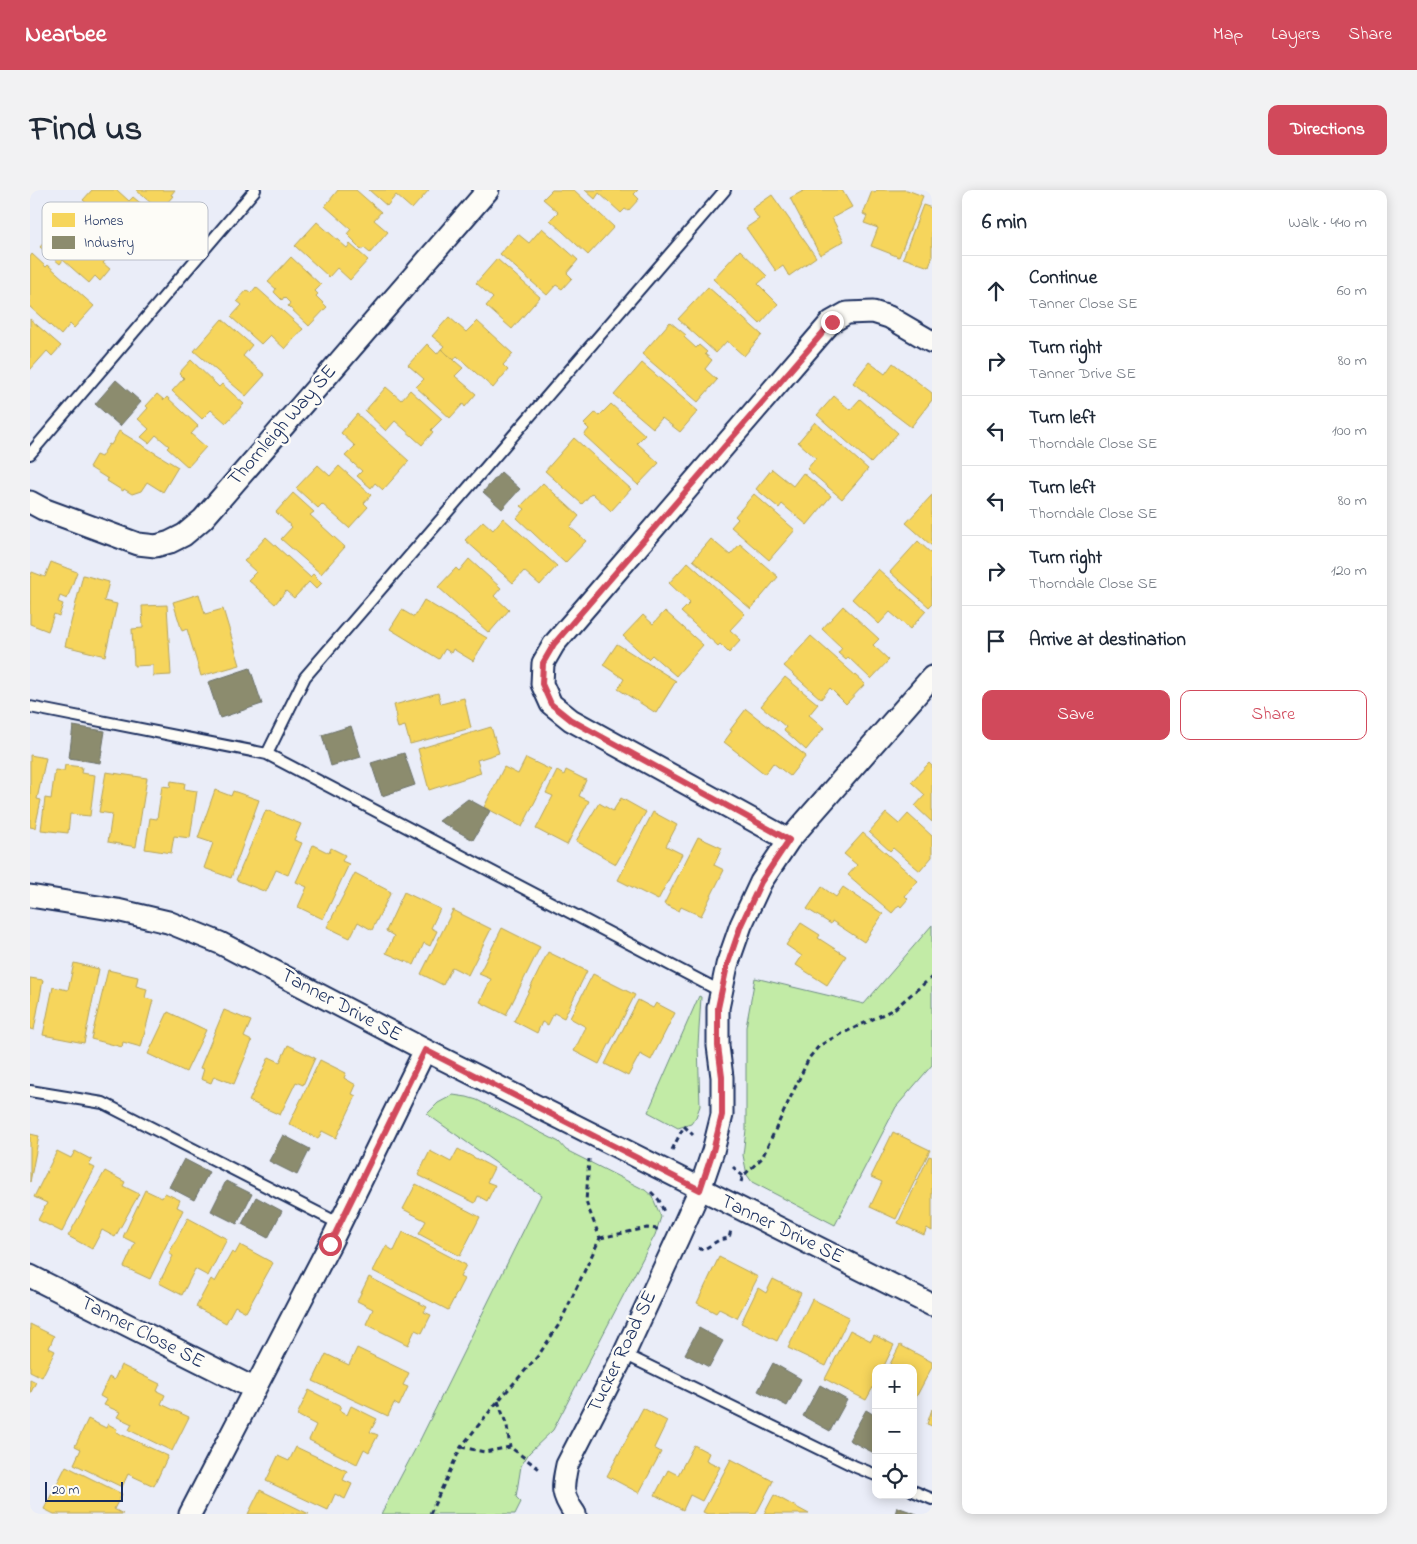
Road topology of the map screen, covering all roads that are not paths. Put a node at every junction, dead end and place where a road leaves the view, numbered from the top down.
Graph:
1 (255, 190) edge
2 (488, 190) edge
3 (725, 190) edge
4 (208, 245) edge
5 (195, 260) edge
6 (932, 342) edge
7 (30, 454) edge
8 (30, 502) edge
9 (932, 677) edge
10 (30, 707) edge
11 (267, 754) junction
12 (789, 840) junction
13 (30, 896) edge
14 (722, 992) junction
15 (425, 1050) junction
16 (30, 1091) edge
17 (700, 1190) junction
18 (340, 1224) junction
19 (30, 1276) edge
20 (932, 1305) edge
21 (624, 1354) junction
22 (255, 1389) junction
23 (872, 1473) edge
24 (917, 1493) edge
25 (932, 1499) edge
26 (190, 1514) edge
27 (575, 1514) edge

1 - 4 lane
2 - 8 street, Thornleigh Way SE
3 - 11 lane
5 - 7 lane
6 - 12 street
9 - 12 street, Tucker Road SE
10 - 11 lane
11 - 14 lane
12 - 14 street, Tucker Road SE
13 - 15 street, Tanner Drive SE
14 - 17 street, Tucker Road SE
15 - 17 street, Tanner Drive SE
15 - 18 street
16 - 18 lane
17 - 20 street, Tanner Drive SE
17 - 21 street, Tucker Road SE
18 - 22 street
19 - 22 street, Tanner Close SE
21 - 23 lane
21 - 27 street, Tucker Road SE
22 - 26 street
24 - 25 lane

